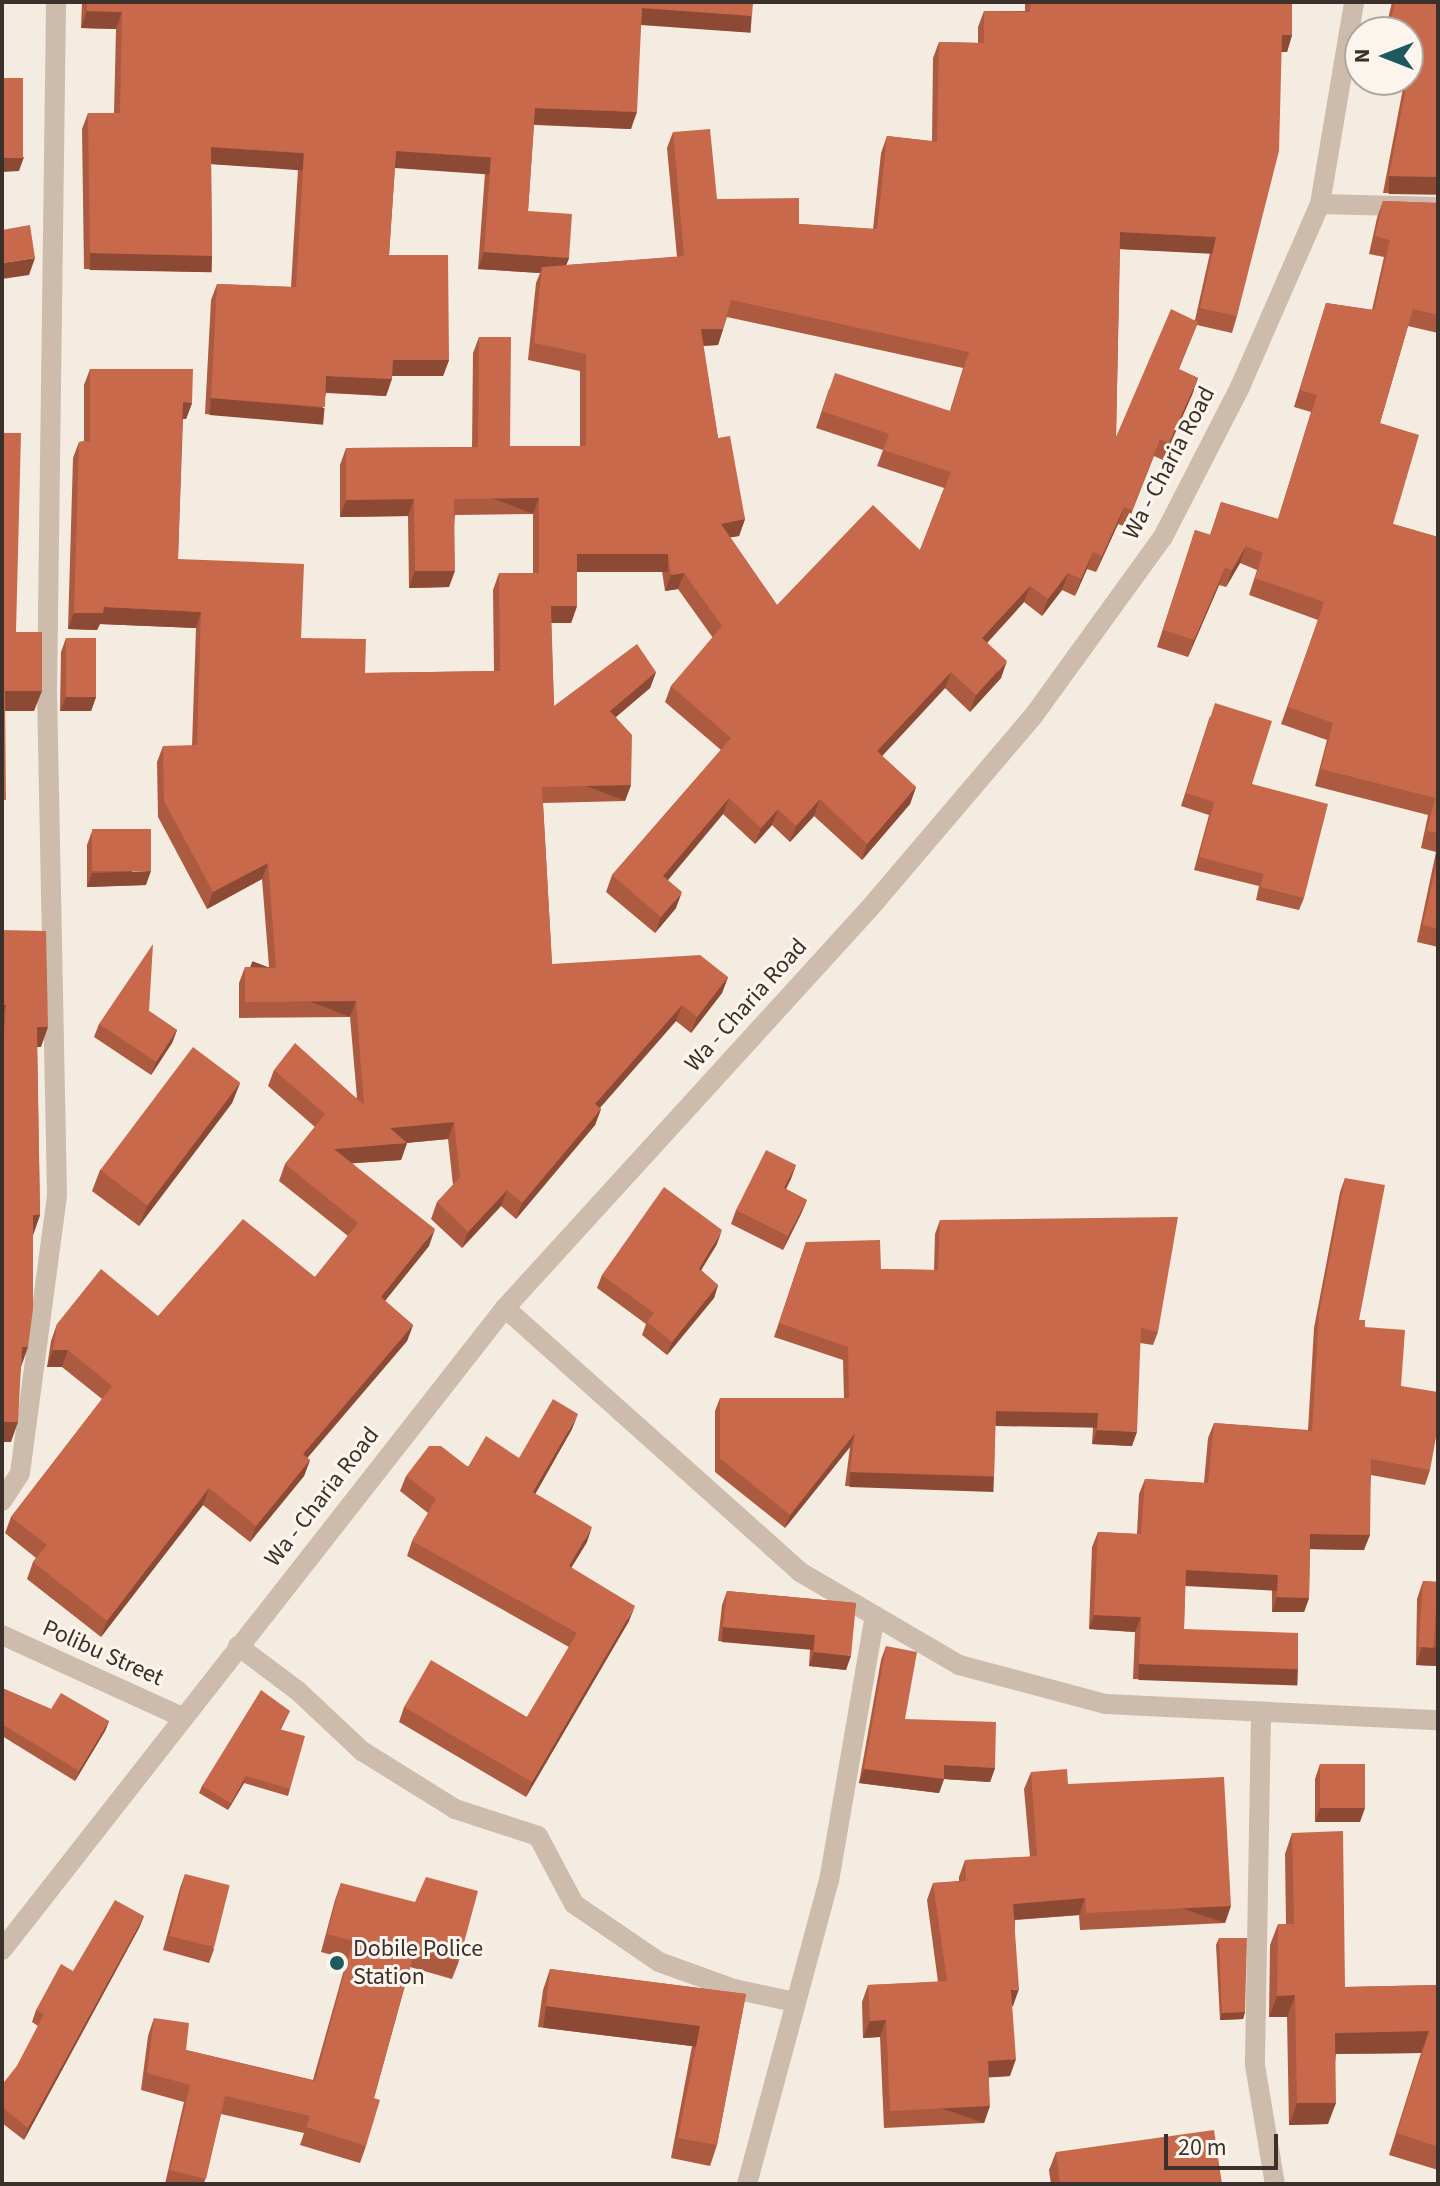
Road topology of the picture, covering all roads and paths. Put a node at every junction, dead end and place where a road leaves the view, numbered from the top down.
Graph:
1 (56, 2) edge
2 (1354, 2) edge
3 (1320, 204) junction
4 (1438, 207) edge
5 (505, 1308) junction
6 (2, 1501) edge
7 (875, 1616) junction
8 (2, 1635) edge
9 (238, 1646) junction
10 (1261, 1715) junction
11 (182, 1717) junction
12 (1438, 1720) edge
13 (2, 1950) edge
14 (794, 2002) junction
15 (747, 2184) edge
16 (1275, 2184) edge

1 - 6 street
2 - 3 street, Wa - Charia Road
3 - 4 street
3 - 5 street, Wa - Charia Road
5 - 7 street
5 - 9 street, Wa - Charia Road
7 - 10 street
7 - 14 street
8 - 11 street, Polibu Street
9 - 11 street, Wa - Charia Road
9 - 14 street
10 - 12 street
10 - 16 street
11 - 13 street, Wa - Charia Road
14 - 15 street

